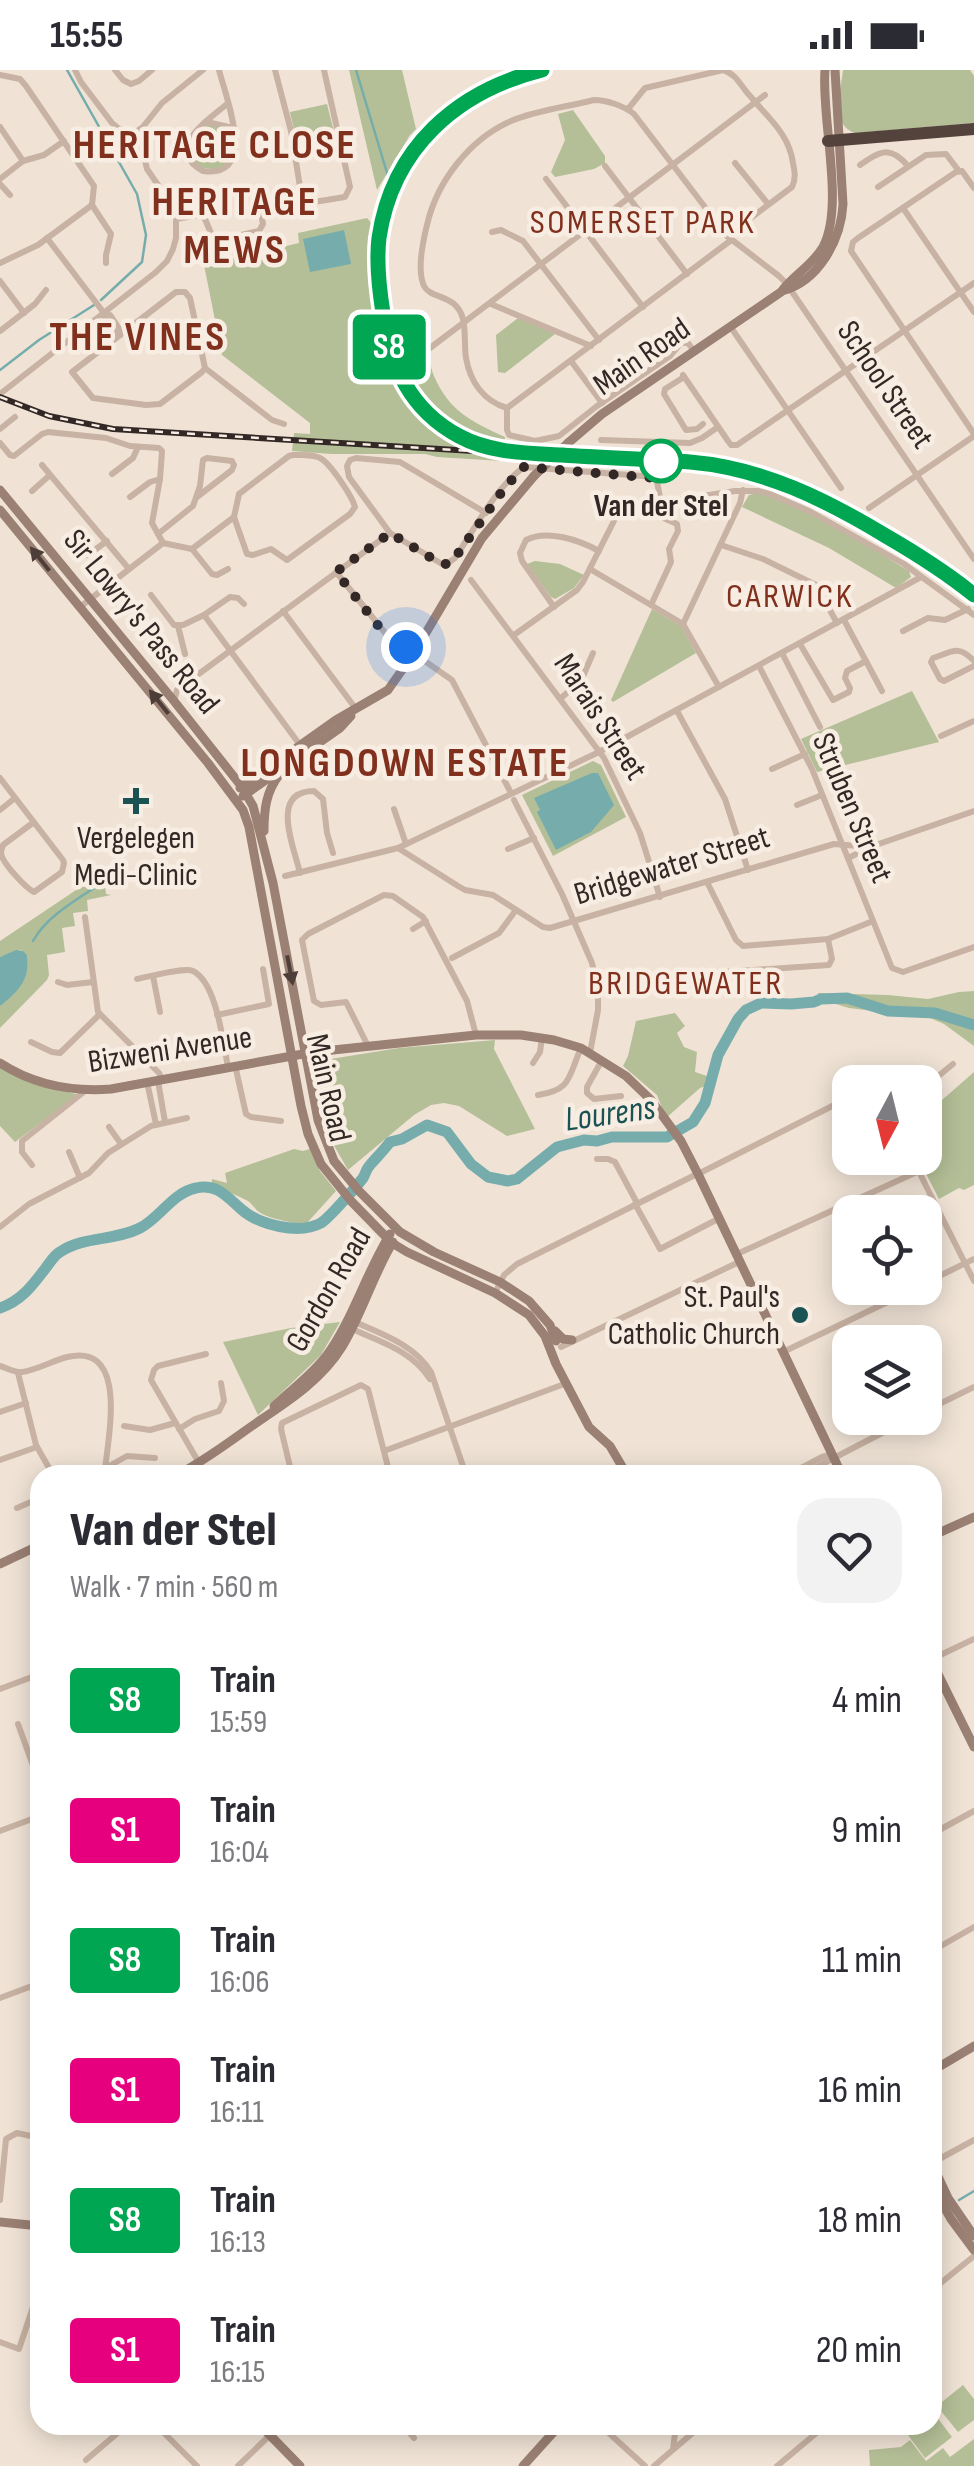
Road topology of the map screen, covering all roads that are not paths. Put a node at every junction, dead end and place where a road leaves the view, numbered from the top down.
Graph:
1 (75, 70) edge
2 (115, 70) edge
3 (152, 70) edge
4 (203, 70) edge
5 (219, 70) edge
6 (274, 70) edge
7 (324, 70) edge
8 (825, 70) edge
9 (835, 70) edge
10 (731, 71) edge
11 (0, 74) edge
12 (16, 74) edge
13 (765, 95) dead end
14 (756, 102) junction
15 (228, 104) junction
16 (628, 109) junction
17 (206, 122) junction
18 (0, 127) edge
19 (233, 128) junction
20 (974, 130) edge
21 (142, 136) junction
22 (833, 140) junction
23 (64, 141) junction
24 (23, 161) junction
25 (735, 163) dead end
26 (673, 165) junction
27 (860, 165) dead end
28 (605, 166) dead end
29 (908, 166) junction
30 (962, 172) junction
31 (546, 179) dead end
32 (0, 182) edge
33 (878, 187) dead end
34 (974, 188) edge
35 (10, 195) dead end
36 (629, 198) junction
37 (259, 203) dead end
38 (768, 204) junction
39 (92, 205) junction
40 (902, 208) junction
41 (176, 219) junction
42 (585, 231) junction
43 (492, 232) dead end
44 (47, 238) junction
45 (728, 239) junction
46 (0, 263) edge
47 (106, 263) dead end
48 (542, 264) junction
49 (686, 274) junction
50 (0, 280) edge
51 (974, 282) edge
52 (786, 288) junction
53 (46, 290) dead end
54 (960, 292) junction
55 (490, 303) junction
56 (643, 307) junction
57 (24, 312) junction
58 (104, 312) junction
59 (974, 312) edge
60 (463, 323) junction
61 (730, 326) junction
62 (0, 331) edge
63 (904, 331) junction
64 (120, 334) junction
65 (595, 343) junction
66 (426, 351) dead end
67 (694, 351) junction
68 (571, 361) junction
69 (205, 368) junction
70 (845, 371) junction
71 (0, 394) edge
72 (602, 403) junction
73 (507, 408) junction
74 (788, 411) junction
75 (15, 416) dead end
76 (284, 424) dead end
77 (704, 424) dead end
78 (718, 427) junction
79 (0, 429) edge
80 (974, 435) edge
81 (601, 440) dead end
82 (0, 443) edge
83 (138, 447) junction
84 (42, 465) dead end
85 (112, 474) dead end
86 (50, 475) junction
87 (917, 476) junction
88 (160, 479) junction
89 (841, 488) dead end
90 (0, 490) edge
91 (743, 490) junction
92 (32, 491) dead end
93 (130, 496) dead end
94 (197, 497) junction
95 (659, 502) junction
96 (869, 508) dead end
97 (0, 510) edge
98 (486, 513) junction
99 (234, 517) junction
100 (390, 533) junction
101 (158, 534) junction
102 (106, 541) junction
103 (76, 542) dead end
104 (163, 543) junction
105 (721, 545) junction
106 (192, 548) junction
107 (599, 551) junction
108 (974, 559) edge
109 (228, 569) dead end
110 (130, 570) junction
111 (590, 570) junction
112 (336, 572) junction
113 (921, 577) junction
114 (471, 580) dead end
115 (151, 595) dead end
116 (90, 599) junction
117 (244, 604) dead end
118 (651, 605) junction
119 (554, 607) junction
120 (80, 608) junction
121 (283, 611) junction
122 (971, 612) edge
123 (204, 615) junction
124 (841, 622) junction
125 (683, 624) junction
126 (178, 626) junction
127 (903, 631) dead end
128 (514, 635) junction
129 (800, 644) junction
130 (230, 650) junction
131 (414, 653) junction
132 (592, 653) dead end
133 (782, 653) junction
134 (185, 654) dead end
135 (866, 661) junction
136 (974, 663) edge
137 (759, 666) junction
138 (719, 688) junction
139 (882, 691) dead end
140 (561, 698) junction
141 (174, 701) junction
142 (357, 710) junction
143 (676, 711) junction
144 (974, 721) edge
145 (820, 727) dead end
146 (941, 736) dead end
147 (300, 745) junction
148 (599, 752) junction
149 (804, 754) junction
150 (286, 764) junction
151 (772, 769) dead end
152 (0, 778) edge
153 (244, 790) junction
154 (822, 795) junction
155 (234, 797) junction
156 (512, 797) junction
157 (16, 798) junction
158 (797, 804) dead end
159 (394, 809) dead end
160 (0, 810) edge
161 (974, 811) edge
162 (34, 822) junction
163 (534, 838) junction
164 (264, 844) junction
165 (842, 844) junction
166 (402, 846) junction
167 (870, 847) junction
168 (508, 849) dead end
169 (333, 853) dead end
170 (848, 858) junction
171 (748, 870) junction
172 (300, 873) junction
173 (285, 876) dead end
174 (706, 882) junction
175 (660, 896) junction
176 (516, 910) junction
177 (85, 918) dead end
178 (873, 921) junction
179 (426, 922) junction
180 (575, 922) junction
181 (412, 929) dead end
182 (828, 939) junction
183 (974, 946) edge
184 (452, 958) dead end
185 (263, 969) dead end
186 (722, 972) dead end
187 (154, 976) junction
188 (670, 976) dead end
189 (137, 979) dead end
190 (58, 982) dead end
191 (93, 982) junction
192 (598, 991) junction
193 (160, 1012) dead end
194 (100, 1014) junction
195 (217, 1015) junction
196 (300, 1019) junction
197 (476, 1035) junction
198 (542, 1037) junction
199 (31, 1042) dead end
200 (368, 1046) junction
201 (329, 1050) junction
202 (586, 1051) junction
203 (306, 1054) junction
204 (293, 1056) junction
205 (602, 1060) junction
206 (0, 1063) edge
207 (533, 1063) dead end
208 (953, 1064) dead end
209 (231, 1066) junction
210 (942, 1073) edge
211 (156, 1080) junction
212 (86, 1090) junction
213 (538, 1096) dead end
214 (621, 1096) dead end
215 (832, 1106) edge
216 (187, 1118) dead end
217 (280, 1121) dead end
218 (165, 1122) junction
219 (156, 1124) junction
220 (109, 1127) dead end
221 (122, 1144) junction
222 (70, 1152) dead end
223 (597, 1159) dead end
224 (32, 1165) dead end
225 (695, 1175) junction
226 (911, 1175) edge
227 (921, 1175) edge
228 (80, 1178) junction
229 (636, 1204) junction
230 (717, 1218) junction
231 (368, 1220) junction
232 (0, 1227) edge
233 (397, 1230) junction
234 (390, 1241) junction
235 (378, 1252) junction
236 (738, 1258) junction
237 (974, 1259) edge
238 (966, 1264) junction
239 (942, 1276) edge
240 (974, 1281) edge
241 (498, 1287) junction
242 (882, 1305) edge
243 (349, 1324) junction
244 (550, 1325) junction
245 (572, 1340) junction
246 (556, 1347) junction
247 (784, 1352) junction
248 (206, 1354) dead end
249 (0, 1366) edge
250 (18, 1373) junction
251 (221, 1383) dead end
252 (568, 1384) junction
253 (974, 1386) edge
254 (942, 1402) edge
255 (26, 1404) junction
256 (0, 1412) edge
257 (124, 1426) dead end
258 (177, 1426) junction
259 (448, 1427) junction
260 (877, 1435) edge
261 (37, 1448) junction
262 (384, 1451) junction
263 (837, 1454) junction
264 (155, 1458) dead end
265 (0, 1460) edge
266 (200, 1462) junction
267 (47, 1465) edge
268 (107, 1465) edge
269 (116, 1465) edge
270 (195, 1465) edge
271 (201, 1465) edge
272 (290, 1465) edge
273 (388, 1465) edge
274 (462, 1465) edge
275 (621, 1465) edge
276 (807, 1465) edge
277 (818, 1465) edge
278 (840, 1465) edge
279 (30, 1502) edge
280 (16, 1508) dead end
281 (974, 1517) edge
282 (942, 1531) edge
283 (30, 1550) edge
284 (0, 1564) edge
285 (974, 1639) edge
286 (947, 1652) junction
287 (942, 1655) edge
288 (942, 1660) edge
289 (30, 1678) edge
290 (942, 1678) edge
291 (0, 1689) edge
292 (18, 1724) dead end
293 (974, 1747) edge
294 (30, 1757) edge
295 (974, 1811) edge
296 (30, 1820) edge
297 (942, 1829) edge
298 (0, 1831) edge
299 (974, 1927) edge
300 (942, 1945) edge
301 (30, 1987) edge
302 (0, 1998) edge
303 (974, 2046) edge
304 (953, 2058) junction
305 (942, 2065) edge
306 (942, 2070) edge
307 (30, 2136) edge
308 (974, 2140) edge
309 (942, 2158) edge
310 (942, 2185) edge
311 (0, 2200) edge
312 (942, 2203) edge
313 (0, 2222) edge
314 (30, 2225) edge
315 (974, 2236) edge
316 (974, 2253) edge
317 (942, 2281) edge
318 (30, 2316) edge
319 (0, 2342) edge
320 (115, 2435) edge
321 (166, 2435) edge
322 (270, 2435) joint
323 (411, 2435) edge
324 (551, 2435) edge
325 (611, 2435) edge
326 (675, 2435) edge
327 (690, 2435) edge
328 (814, 2435) edge
329 (414, 2438) dead end
330 (673, 2450) junction
331 (86, 2460) dead end
332 (197, 2466) edge
333 (238, 2466) edge
334 (300, 2466) edge
335 (523, 2466) edge
336 (645, 2466) edge
337 (654, 2466) edge
338 (777, 2466) edge

1 - 21 street
2 - 3 street
4 - 21 street
5 - 15 street
6 - 7 street
8 - 22 main road, Main Road
9 - 22 main road, Main Road
10 - 14 street
10 - 16 street
11 - 12 street
12 - 23 street
13 - 14 street
14 - 26 street
14 - 38 street
15 - 17 street
15 - 19 street
16 - 26 street, School Street
16 - 60 street
17 - 19 street
17 - 19 street
18 - 24 street
20 - 22 highway
21 - 41 street
22 - 52 main road, Main Road
23 - 24 street
23 - 39 street
24 - 32 street
25 - 38 street
26 - 36 street
26 - 45 street, School Street
27 - 29 street
28 - 36 street
29 - 30 street
29 - 33 street
30 - 34 street
30 - 40 street
31 - 42 street
32 - 35 street
36 - 42 street
36 - 49 street
37 - 41 street
38 - 45 street
39 - 44 street
39 - 47 street
40 - 54 street
40 - 63 street
41 - 58 street
42 - 48 street
42 - 56 street
43 - 48 street
44 - 46 street
44 - 58 street
45 - 49 street
45 - 52 street, School Street
48 - 55 street
48 - 65 street
49 - 56 street
50 - 57 street
51 - 54 street
52 - 61 main road, Main Road
52 - 70 street, School Street
53 - 57 street
54 - 59 street
54 - 63 street
55 - 60 street
55 - 65 street
56 - 65 street
57 - 62 street
58 - 64 street
58 - 71 street
60 - 66 street
60 - 73 street
61 - 67 main road, Main Road
61 - 74 street
63 - 70 street
63 - 80 street
64 - 69 street
64 - 69 street
65 - 68 street
67 - 72 street
67 - 131 main road, Main Road, bridge
68 - 72 street
68 - 73 street
69 - 76 street
70 - 74 street
70 - 87 street, School Street
72 - 73 street
74 - 78 street
74 - 89 street
75 - 79 street
77 - 78 street
78 - 81 street
80 - 87 street
82 - 83 street
83 - 85 street
83 - 88 street
84 - 86 street
86 - 92 street
86 - 102 street
87 - 96 street
87 - 108 street, School Street
88 - 93 street
88 - 101 street
90 - 116 main road, Sir Lowry's Pass Road
91 - 95 street
91 - 105 street
91 - 113 street
94 - 94 street
94 - 101 street
95 - 98 street
95 - 107 street
95 - 118 street
120 -> 97 main road, Sir Lowry's Pass Road
98 - 100 street
98 - 100 street
99 - 99 street
99 - 106 street
100 - 112 street
101 - 104 street
102 - 103 street
102 - 110 street
104 - 106 street
104 - 110 street
105 - 124 street
105 - 125 street
106 - 109 street
107 - 111 street
107 - 119 street
110 - 116 street
111 - 118 street
111 - 119 street
112 - 121 street
112 - 131 street
113 - 122 street
113 - 124 street
114 - 128 street, Marais Street
115 - 126 street
116 - 120 street
116 - 141 main road, Sir Lowry's Pass Road
117 - 123 street
118 - 125 street
119 - 128 street
155 -> 120 main road, Sir Lowry's Pass Road
121 - 130 street
121 - 142 street
122 - 127 street
123 - 126 street
123 - 130 street
124 - 129 street
124 - 135 street
125 - 138 street
126 - 134 street
128 - 140 street, Marais Street
129 - 133 street
129 - 135 street
130 - 141 street
130 - 147 street
131 - 142 main road, Main Road
131 - 156 street
132 - 140 street
133 - 137 street
133 - 145 street
135 - 139 street
136 - 136 street
137 - 138 street
137 - 149 street, Struben Street
138 - 143 street
140 - 148 street, Marais Street
141 - 153 main road, Sir Lowry's Pass Road
142 - 147 main road, Main Road
142 - 150 main road, Main Road
143 - 148 street
143 - 171 street
144 - 146 street
147 - 153 main road, Main Road
148 - 156 street
148 - 175 street, Marais Street
149 - 151 street
149 - 154 street, Struben Street
150 - 153 main road, Main Road
150 - 164 main road
152 - 157 street
153 - 155 main road, Main Road
153 - 164 main road, Main Road
154 - 158 street
154 - 165 street, Struben Street
155 - 204 main road, Main Road
156 - 163 street
156 - 166 street
157 - 160 street
157 - 162 street
159 - 166 street
161 - 167 street, Bridgewater Street
162 - 162 street
163 - 168 street
163 - 180 street
164 -> 196 main road, Main Road
165 - 167 street, Bridgewater Street
165 - 170 street, Struben Street
165 - 171 street, Bridgewater Street
166 - 172 street
166 - 176 street, Bridgewater Street
167 - 170 street
169 - 172 street
170 - 178 street, Struben Street
171 - 174 street, Bridgewater Street
172 - 173 street
174 - 175 street, Bridgewater Street
174 - 182 street
175 - 180 street, Bridgewater Street
176 - 180 street, Bridgewater Street
176 - 184 street
177 - 191 street
178 - 182 street
178 - 183 street, Struben Street
179 - 181 street
179 - 197 street
179 - 200 street
180 - 192 street
182 - 186 street
185 - 195 street
187 - 189 street
187 - 193 street
187 - 195 street
188 - 192 street
190 - 191 street
191 - 194 street
192 - 202 street
194 - 199 street
194 - 211 street
195 - 209 street
196 - 201 main road
196 - 203 main road, Main Road
197 - 198 main road, Bizweni Avenue
197 - 200 main road, Bizweni Avenue
198 - 202 main road, Bizweni Avenue
198 - 207 street
200 - 201 main road, Bizweni Avenue
201 - 203 main road, Bizweni Avenue
202 - 205 main road, Bizweni Avenue
202 - 213 street
203 - 204 main road, Bizweni Avenue
203 - 233 main road, Main Road
204 - 209 main road, Bizweni Avenue
204 - 231 main road, Main Road
205 - 214 street
205 - 225 main road, Bizweni Avenue
206 - 212 main road, Bizweni Avenue
208 - 210 street
209 - 211 main road, Bizweni Avenue
209 - 217 street
211 - 212 main road, Bizweni Avenue
211 - 218 street
211 - 219 street
212 - 224 street
215 - 225 street
216 - 218 street
218 - 219 street
219 - 221 street
220 - 221 street
221 - 228 street
222 - 228 street
223 - 229 street
225 - 229 street
225 - 230 main road, Bizweni Avenue
226 - 236 street
227 - 238 street
228 - 232 street
229 - 230 street
229 - 241 street
230 - 236 main road, Bizweni Avenue
231 - 234 main road, Main Road
231 - 235 main road
233 - 234 main road, Gordon Road
233 - 241 main road, Main Road
234 - 235 main road, Gordon Road
234 - 241 main road, Main Road
234 - 243 main road, Gordon Road
235 - 243 main road, Gordon Road
236 - 245 street
236 - 247 main road, Bizweni Avenue
237 - 238 street
238 - 239 street
238 - 240 street
241 - 244 main road, Main Road
241 - 246 main road, Main Road
242 - 247 street
243 - 259 street
243 - 266 main road, Gordon Road
244 - 245 main road
244 - 246 main road, Main Road
245 - 246 street
246 - 252 main road, Main Road
247 - 263 main road, Bizweni Avenue
248 - 258 street
249 - 250 street
250 - 255 street
250 - 268 street
251 - 258 street
252 - 259 street
252 - 275 main road, Main Road
253 - 254 street
255 - 256 street
255 - 261 street
257 - 258 street
258 - 266 street
259 - 262 street
259 - 274 street
260 - 263 street
261 - 265 street
261 - 267 street
262 - 272 street, Gordon Road
262 - 273 street
263 - 276 street
263 - 277 street
263 - 278 main road, Bizweni Avenue
264 - 269 street
266 - 270 main road, Gordon Road
266 - 271 street
279 - 280 street
281 - 282 main road
283 - 284 main road
285 - 286 street
286 - 287 street
286 - 288 street
289 - 291 street
290 - 293 main road
292 - 294 street
295 - 297 street
296 - 298 street
299 - 300 street
301 - 302 street
303 - 304 main road
304 - 305 main road
304 - 306 main road
307 - 311 street
308 - 309 street
310 - 315 main road
312 - 316 main road
313 - 314 main road
316 - 317 street
318 - 319 street
320 - 331 street
321 - 332 street
322 - 333 street
322 - 334 main road
323 - 329 street
324 - 335 main road
325 - 336 street
326 - 330 street
327 - 330 street
328 - 338 street
330 - 337 street

